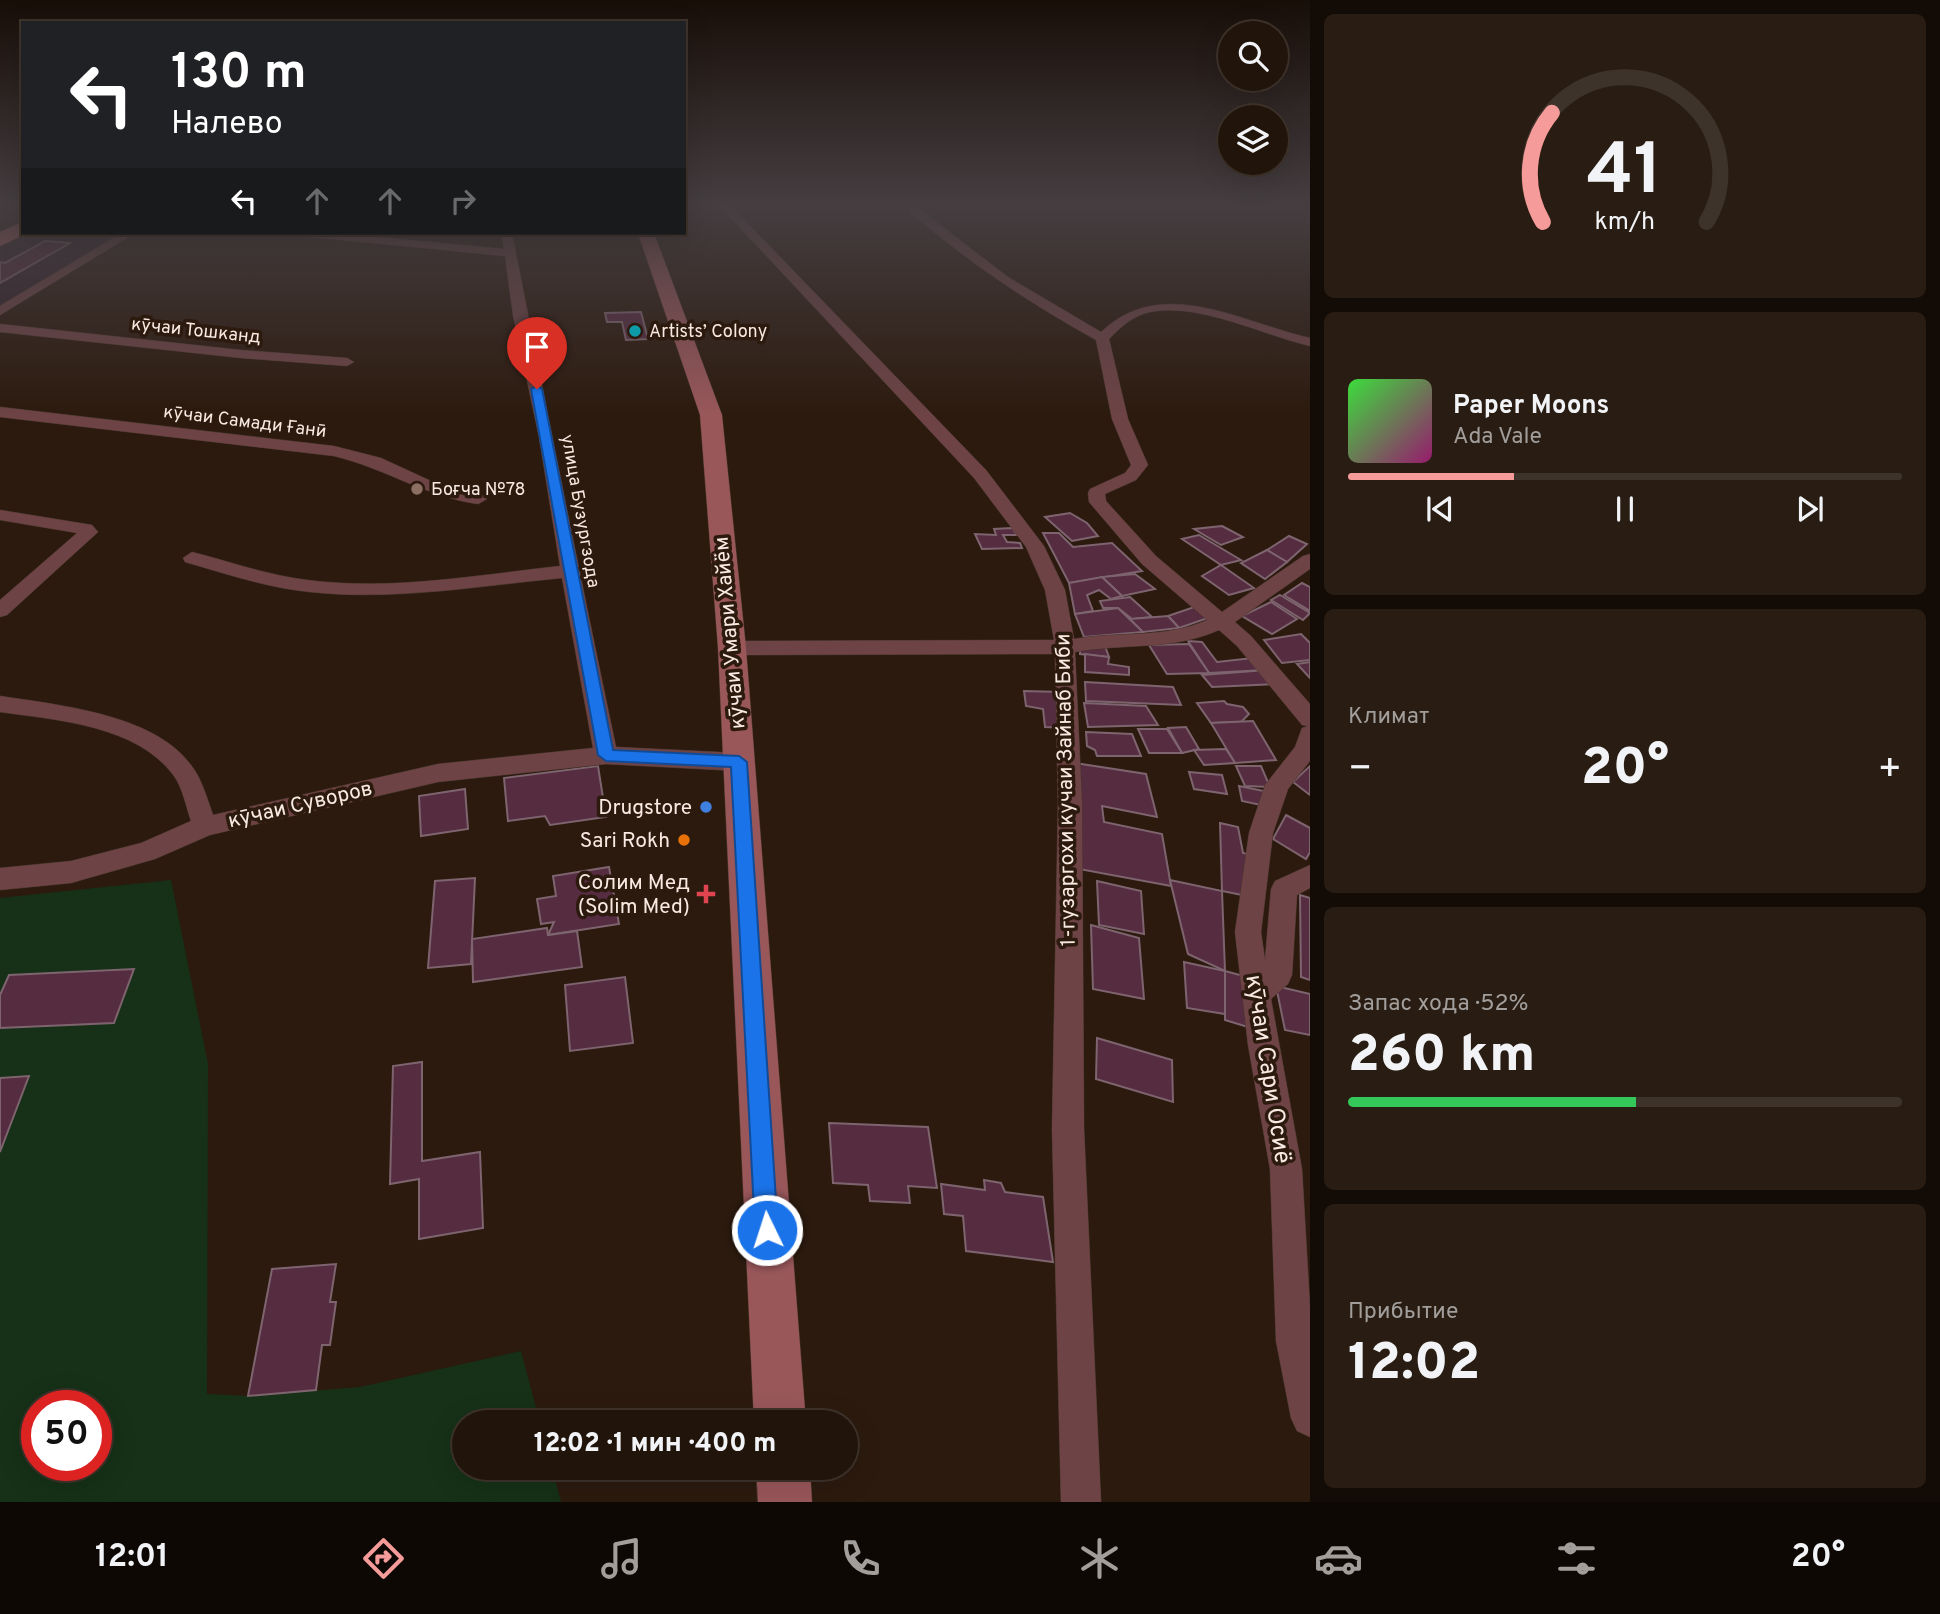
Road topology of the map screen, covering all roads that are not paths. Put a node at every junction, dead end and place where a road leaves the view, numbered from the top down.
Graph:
1 (62, 274) edge
2 (515, 274) edge
3 (661, 274) edge
4 (790, 274) edge
5 (993, 274) edge
6 (0, 311) edge
7 (0, 328) edge
8 (1102, 338) junction
9 (1310, 342) edge
10 (347, 362) dead end
11 (0, 412) edge
12 (478, 499) dead end
13 (0, 515) edge
14 (89, 533) joint
15 (191, 558) dead end
16 (1310, 560) edge
17 (570, 571) junction
18 (2, 606) edge
19 (1223, 621) junction
20 (1065, 647) junction
21 (732, 648) junction
22 (0, 704) edge
23 (1310, 719) edge
24 (1310, 734) edge
25 (606, 755) junction
26 (739, 762) junction
27 (205, 827) junction
28 (1310, 876) edge
29 (0, 879) edge
30 (1256, 994) junction
31 (778, 1410) edge
32 (1310, 1418) edge
33 (784, 1480) edge
34 (785, 1502) edge
35 (1081, 1502) edge

1 - 6 street
2 - 17 street, улица Бузургзода
3 - 21 main road, кӯчаи Умари Хайём
4 - 20 street, 1-гузаргохи кучаи Зайнаб Биби
5 - 8 street
7 - 10 street, кӯчаи Тошканд
8 - 9 street
8 - 19 street
11 - 12 street, кӯчаи Самади Ғанӣ
13 - 14 street
14 - 18 street
15 - 17 street
16 - 19 street
17 - 25 street, улица Бузургзода
19 - 20 street
19 - 23 street
20 - 21 street
20 - 35 street, 1-гузаргохи кучаи Зайнаб Биби
21 - 26 main road, кӯчаи Умари Хайём
22 - 27 street
24 - 30 street, кӯчаи Сари Осиё
25 - 26 street, кӯчаи Суворов
25 - 27 street, кӯчаи Суворов
26 - 31 main road, кӯчаи Умари Хайём
27 - 29 street, кӯчаи Суворов
28 - 30 street
30 - 32 street, кӯчаи Сари Осиё
33 - 34 main road

